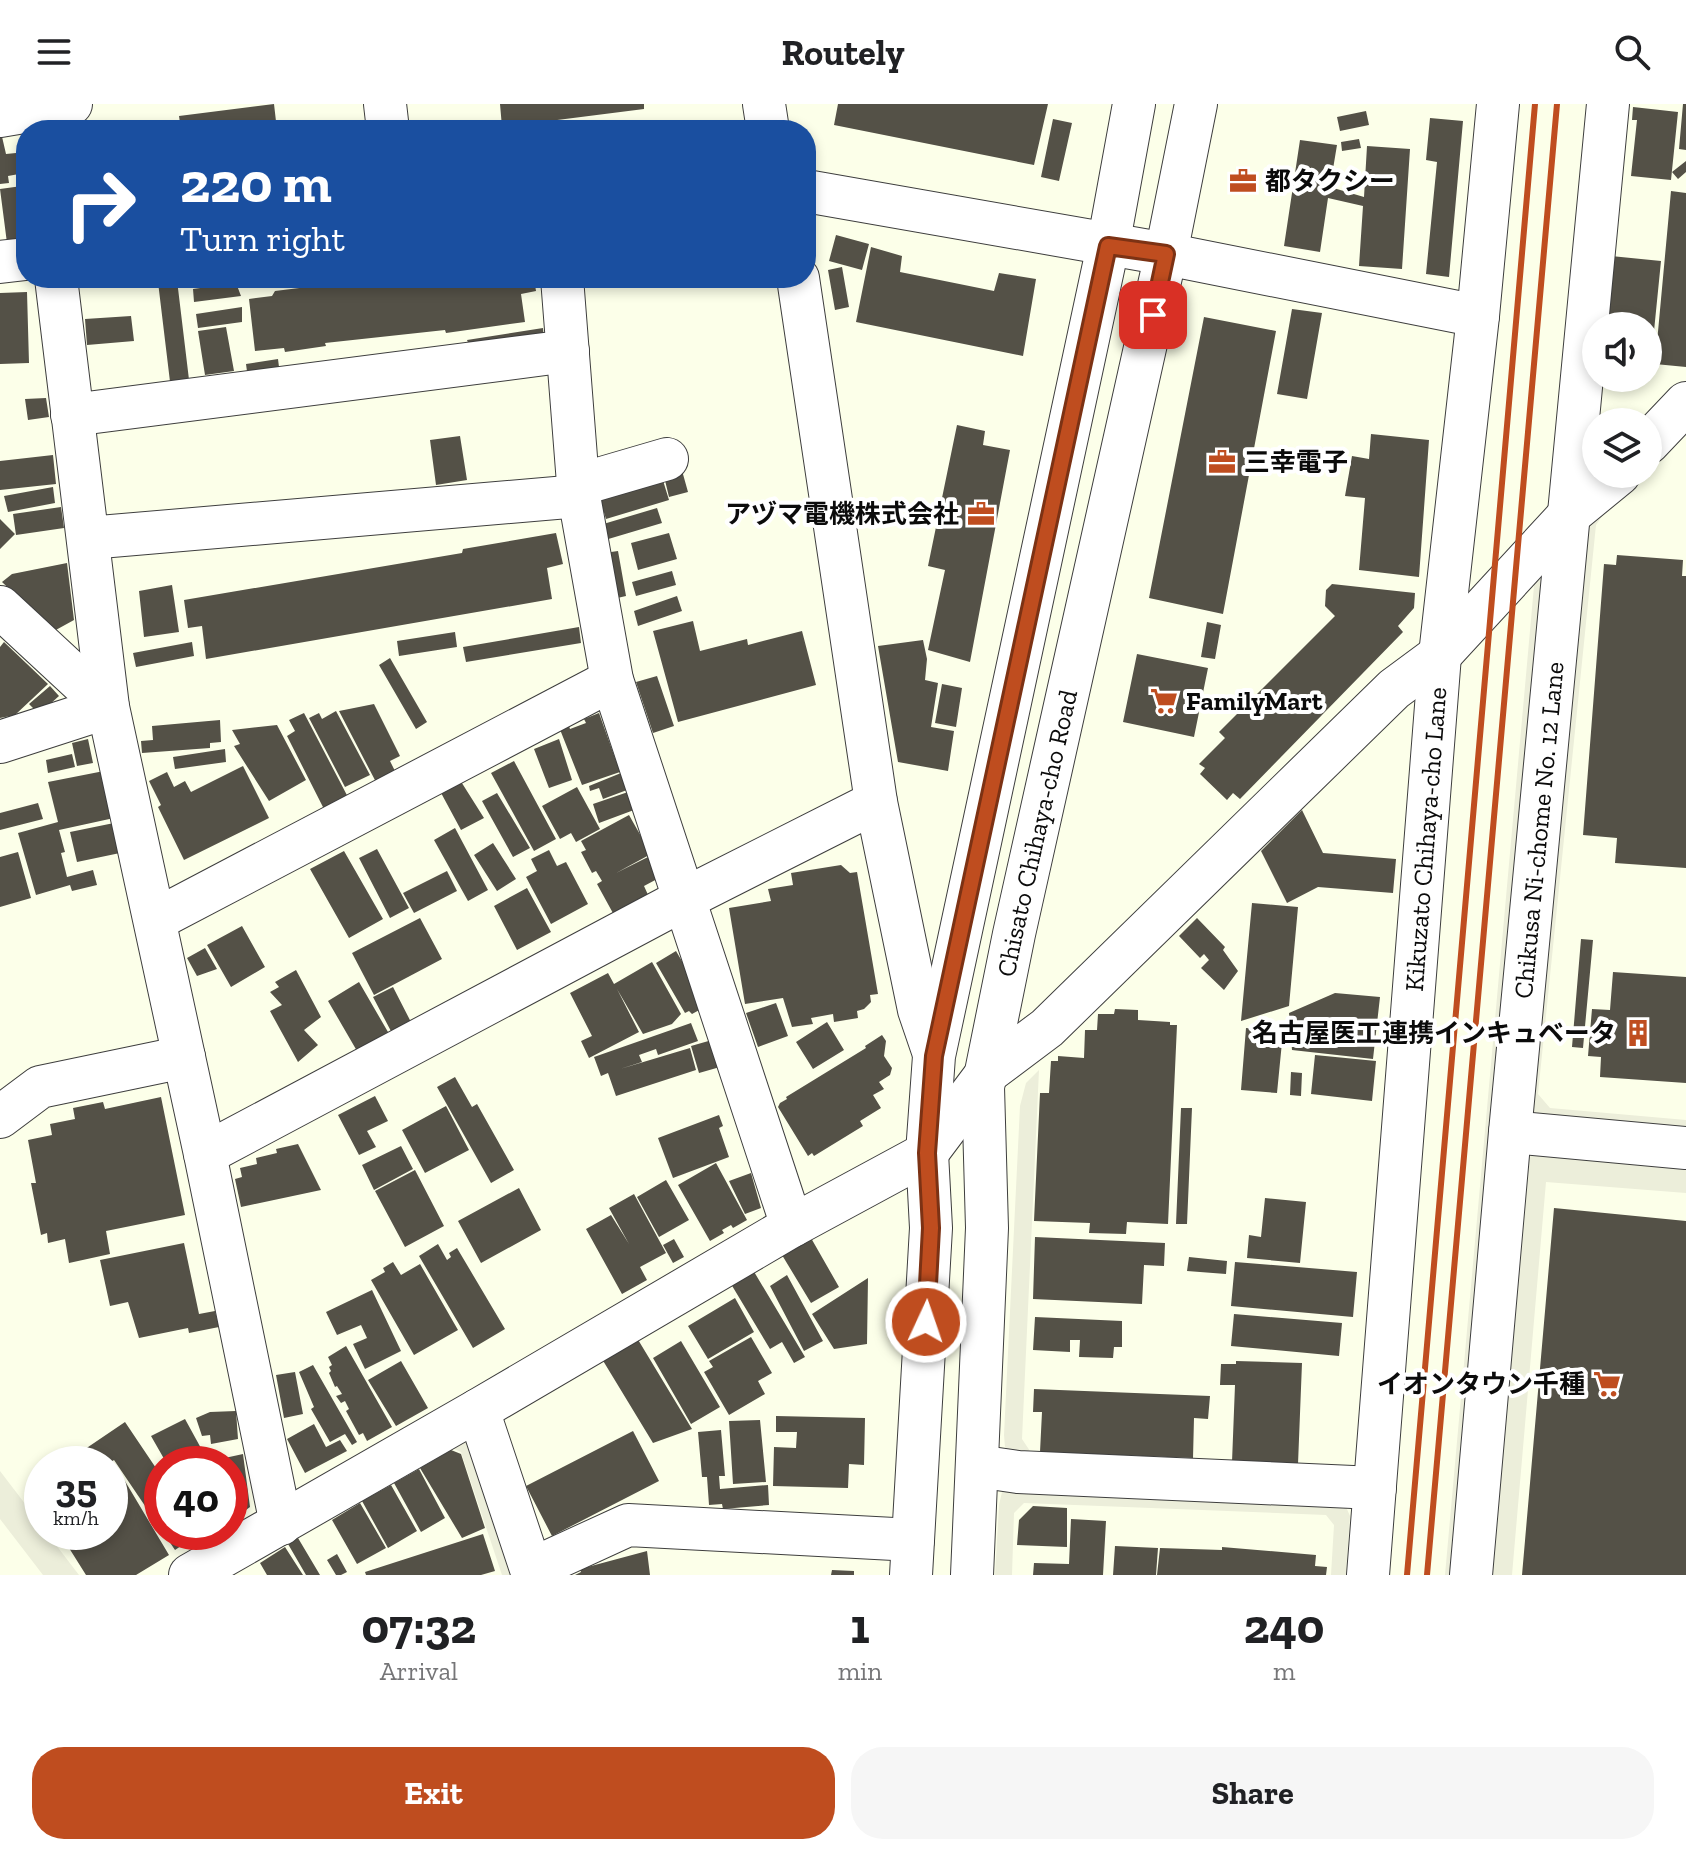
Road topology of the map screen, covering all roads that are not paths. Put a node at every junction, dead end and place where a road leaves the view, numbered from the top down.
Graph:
1 (1134, 104) edge
2 (1196, 104) edge
3 (1498, 104) edge
4 (1608, 104) edge
5 (816, 193) edge
6 (1108, 246) junction
7 (1166, 254) junction
8 (57, 288) edge
9 (563, 288) edge
10 (799, 288) edge
11 (1478, 316) junction
12 (568, 351) junction
13 (1686, 403) edge
14 (72, 415) junction
15 (1662, 428) edge
16 (667, 459) dead end
17 (1602, 488) edge
18 (578, 491) junction
19 (1569, 515) junction
20 (88, 538) junction
21 (0, 607) edge
22 (1440, 655) junction
23 (612, 680) junction
24 (108, 707) junction
25 (0, 742) edge
26 (876, 802) junction
27 (686, 898) junction
28 (155, 920) junction
29 (934, 1056) junction
30 (184, 1057) junction
31 (987, 1073) junction
32 (0, 1117) edge
33 (1510, 1132) junction
34 (1686, 1148) edge
35 (927, 1153) junction
36 (205, 1154) junction
37 (792, 1226) junction
38 (478, 1410) junction
39 (977, 1466) junction
40 (1375, 1488) junction
41 (281, 1524) junction
42 (912, 1557) edge
43 (533, 1572) edge
44 (190, 1575) edge
45 (972, 1575) edge
46 (1368, 1575) edge
47 (1471, 1575) edge

1 - 6 street
2 - 7 street, Chisato Chihaya-cho Road
3 - 11 street, Kikuzato Chihaya-cho Lane
4 - 19 street, Chikusa Ni-chome No. 12 Lane
5 - 6 street
6 - 7 street
6 - 29 street
7 - 11 street
7 - 31 street, Chisato Chihaya-cho Road
8 - 14 street
9 - 12 street
10 - 26 street
11 - 22 street, Kikuzato Chihaya-cho Lane
12 - 14 street
12 - 18 street
13 - 15 street
14 - 20 street
16 - 18 street
17 - 19 street
18 - 20 street
18 - 23 street
19 - 22 street
19 - 33 street, Chikusa Ni-chome No. 12 Lane
20 - 24 street
21 - 24 street
22 - 31 street
22 - 40 street, Kikuzato Chihaya-cho Lane
23 - 27 street
23 - 28 street
24 - 25 street
24 - 28 street
26 - 27 street
26 - 29 street
27 - 36 street
27 - 37 street
28 - 30 street
29 - 31 street
29 - 35 street
30 - 32 street
30 - 36 street
31 - 35 street
31 - 39 street, Chisato Chihaya-cho Road
33 - 34 street
33 - 47 street, Chikusa Ni-chome No. 12 Lane
35 - 37 street
35 - 42 street
36 - 41 street
37 - 38 street
38 - 41 street
38 - 43 street
39 - 40 street
39 - 45 street, Chisato Chihaya-cho Road
40 - 46 street, Kikuzato Chihaya-cho Lane
41 - 44 street
42 - 43 street

